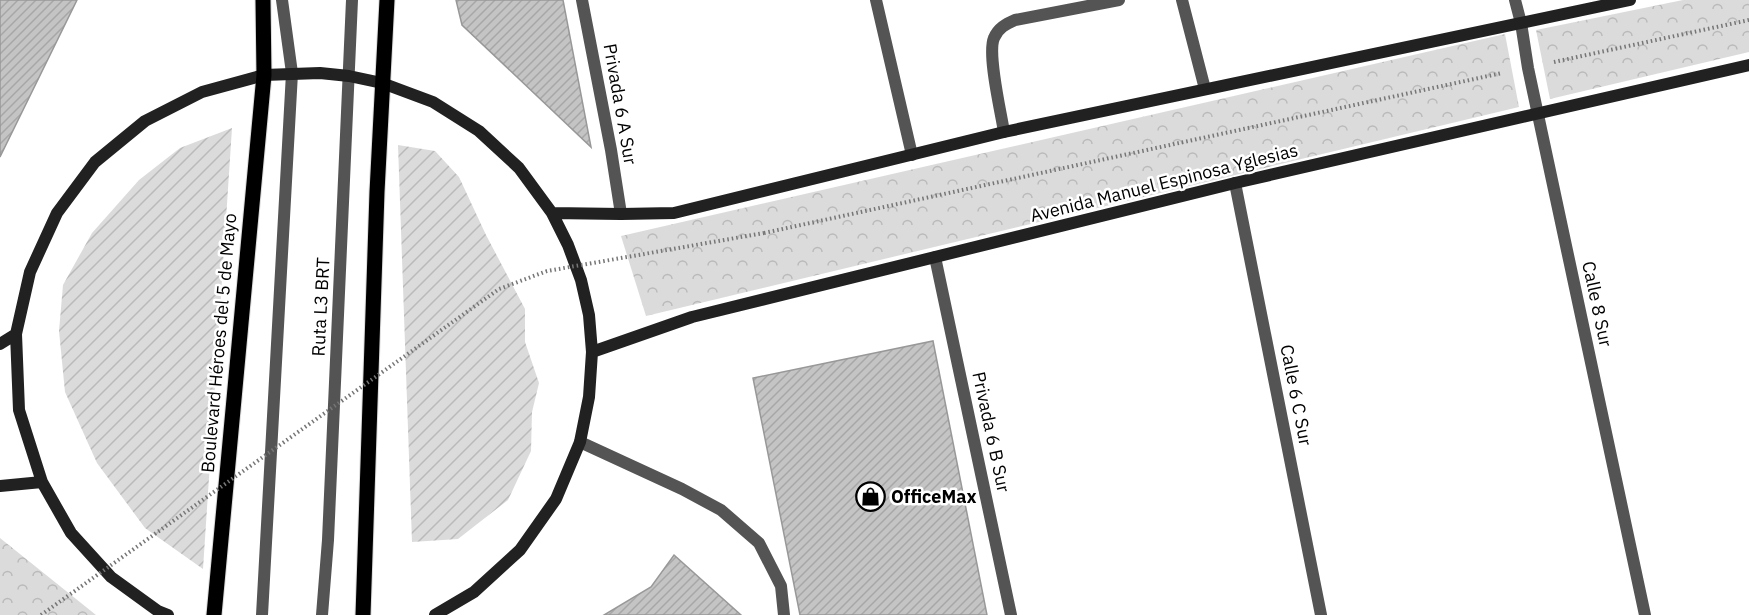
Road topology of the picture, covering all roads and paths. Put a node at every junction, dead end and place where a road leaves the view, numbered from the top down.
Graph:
1 (263, 0) edge
2 (282, 0) edge
3 (352, 0) edge
4 (387, 0) edge
5 (582, 0) edge
6 (876, 0) edge
7 (1119, 0) edge
8 (1182, 0) edge
9 (1515, 0) edge
10 (1630, 0) edge
11 (1749, 20) edge
12 (1521, 23) junction
13 (1749, 66) edge
14 (1528, 68) junction
15 (292, 73) junction
16 (264, 75) junction
17 (349, 76) junction
18 (382, 82) junction
19 (1205, 89) junction
20 (1538, 114) junction
21 (1004, 132) junction
22 (912, 154) junction
23 (1235, 183) junction
24 (552, 213) junction
25 (621, 214) junction
26 (935, 257) junction
27 (16, 334) junction
28 (0, 344) edge
29 (592, 351) junction
30 (580, 442) junction
31 (42, 483) junction
32 (0, 486) edge
33 (41, 615) edge
34 (168, 615) edge
35 (214, 615) edge
36 (262, 615) edge
37 (322, 615) edge
38 (363, 615) edge
39 (435, 615) edge
40 (784, 615) edge
41 (1011, 615) edge
42 (1321, 615) edge
43 (1644, 615) edge

1 - 16 main road, Boulevard Héroes del 5 de Mayo
2 - 15 street
3 - 17 street, Ruta L3 BRT
4 - 18 main road
5 - 25 street, Privada 6 A Sur
6 - 22 street
7 - 21 street
8 - 19 street
9 - 12 street, Calle 8 Sur
10 - 12 main road
11 - 14 path
12 - 14 street, Calle 8 Sur
12 - 19 main road
13 - 20 main road, Avenida Manuel Espinosa Yglesias
14 - 20 street, Calle 8 Sur
14 - 33 path, bridge
15 - 16 main road
15 - 17 main road
15 - 36 street
16 - 27 main road
16 - 35 main road, Boulevard Héroes del 5 de Mayo
17 - 18 main road
17 - 37 street, Ruta L3 BRT
18 - 24 main road
18 - 38 main road
19 - 21 main road
20 - 23 main road, Avenida Manuel Espinosa Yglesias
20 - 43 street, Calle 8 Sur
21 - 22 main road
22 - 25 main road
23 - 26 main road, Avenida Manuel Espinosa Yglesias
23 - 42 street, Calle 6 C Sur
24 - 25 main road
24 - 29 main road
26 - 29 main road, Avenida Manuel Espinosa Yglesias
26 - 41 street, Privada 6 B Sur
27 - 28 main road
27 - 31 main road
29 - 30 main road
30 - 39 main road
30 - 40 street
31 - 32 main road
31 - 34 main road

